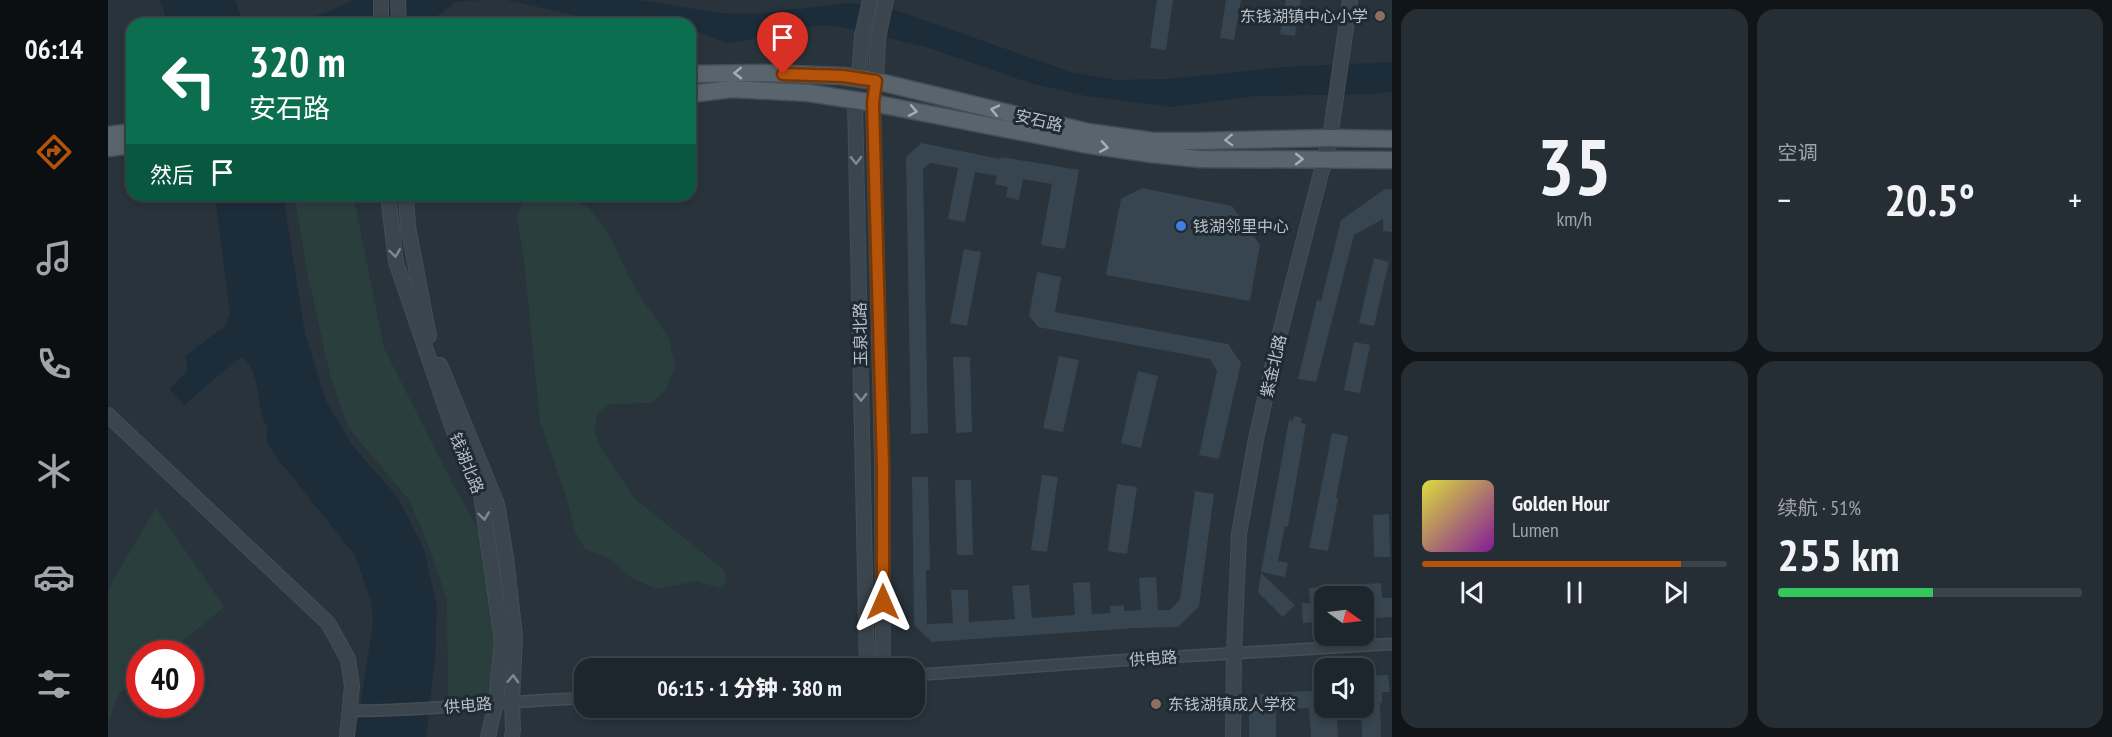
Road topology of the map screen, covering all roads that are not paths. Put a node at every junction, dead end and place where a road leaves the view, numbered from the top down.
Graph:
1 (381, 0) edge
2 (398, 0) edge
3 (870, 0) edge
4 (886, 0) edge
5 (1350, 0) edge
6 (381, 18) edge
7 (399, 18) edge
8 (696, 74) edge
9 (859, 79) junction
10 (876, 81) junction
11 (696, 92) edge
12 (855, 102) junction
13 (873, 103) junction
14 (126, 133) edge
15 (108, 135) edge
16 (1330, 138) junction
17 (1392, 140) edge
18 (126, 146) edge
19 (108, 148) edge
20 (1325, 159) junction
21 (1392, 160) edge
22 (389, 201) edge
23 (406, 201) edge
24 (108, 415) edge
25 (1392, 644) edge
26 (1234, 654) junction
27 (867, 658) edge
28 (883, 658) edge
29 (925, 674) edge
30 (574, 698) edge
31 (512, 701) junction
32 (496, 702) junction
33 (357, 711) junction
34 (347, 737) edge
35 (488, 737) edge
36 (512, 737) edge
37 (1233, 737) edge

1 - 6 street
2 - 7 street
3 - 9 street, 玉泉北路
4 - 10 street, 玉泉北路
5 - 16 street, 紫金北路
9 -> 8 main road, 安石路
9 - 10 main road, 安石路
9 - 12 main road, 玉泉北路
10 - 13 main road, 玉泉北路
16 -> 10 main road, 安石路
11 - 12 main road, 安石路
12 - 13 main road, 安石路
12 -> 27 street, 玉泉北路
13 -> 20 main road, 安石路
13 - 28 street, 玉泉北路
14 - 15 main road
16 - 17 main road, 安石路
16 - 20 street, 紫金北路
18 - 19 main road
20 - 21 main road, 安石路
20 - 26 street, 紫金北路
22 -> 32 street, 钱湖北路
31 -> 23 street, 钱湖北路
24 - 33 street
25 - 26 street, 供电路
26 - 29 street, 供电路
26 - 37 street, 紫金北路
30 - 31 street, 供电路
31 - 32 street, 供电路
31 - 36 street, 钱湖北路
32 - 33 street, 供电路
32 - 35 street, 钱湖北路
33 - 34 street

